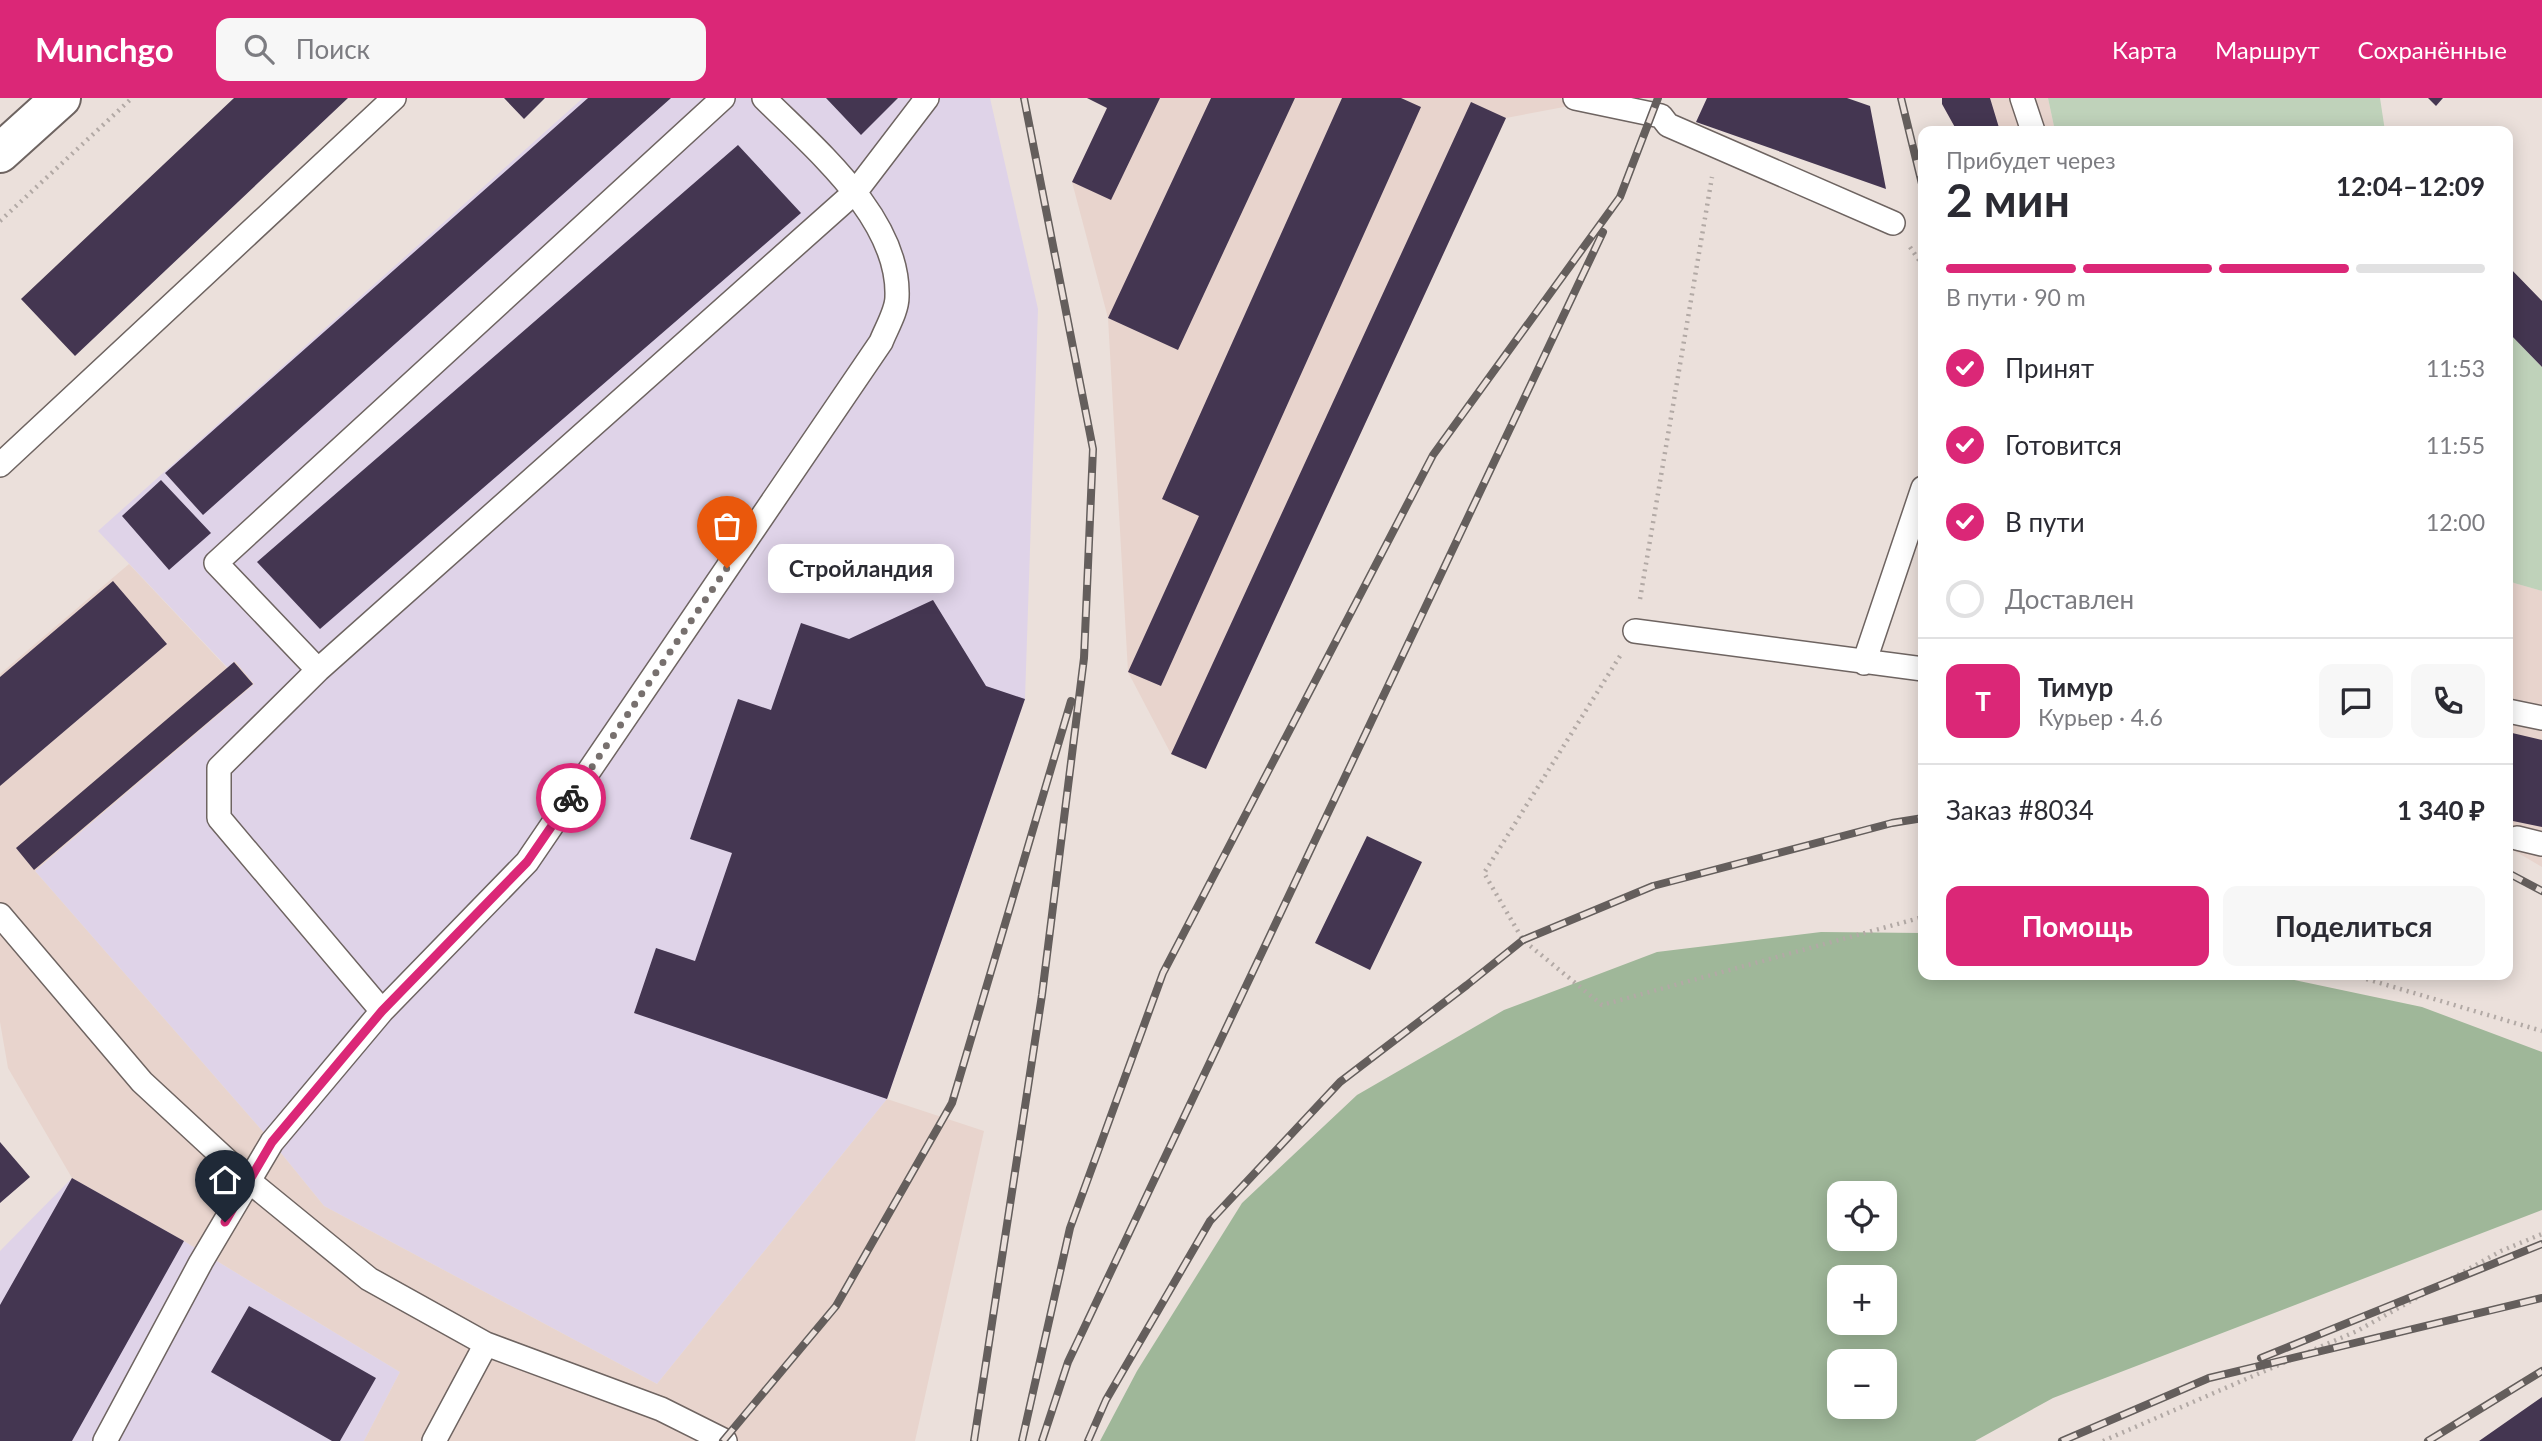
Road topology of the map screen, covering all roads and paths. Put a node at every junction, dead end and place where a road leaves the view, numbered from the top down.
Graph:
1 (61, 98) edge
2 (132, 98) edge
3 (394, 98) edge
4 (723, 98) edge
5 (764, 98) edge
6 (927, 98) edge
7 (1575, 98) edge
8 (2022, 98) edge
9 (2031, 126) edge
10 (1717, 147) junction
11 (0, 153) edge
12 (856, 191) junction
13 (0, 221) edge
14 (1893, 223) dead end
15 (0, 465) edge
16 (1918, 503) edge
17 (1635, 631) junction
18 (1864, 663) junction
19 (1918, 668) edge
20 (318, 670) junction
21 (2513, 712) edge
22 (2542, 718) edge
23 (2516, 838) dead end
24 (2542, 844) edge
25 (0, 915) edge
26 (1918, 918) edge
27 (2370, 980) edge
28 (382, 1011) junction
29 (2542, 1031) edge
30 (249, 1181) junction
31 (2542, 1234) edge
32 (486, 1344) junction
33 (106, 1441) edge
34 (434, 1441) edge
35 (725, 1441) edge
36 (2103, 1441) edge

1 - 11 street
2 - 13 path
3 - 15 lane
4 - 20 lane
5 - 12 lane
6 - 12 lane
7 - 10 lane
8 - 9 lane
10 - 14 lane
10 - 17 path
12 - 20 lane
12 - 28 lane
16 - 18 lane
17 - 18 lane
17 - 26 path
18 - 19 lane
20 - 28 lane
21 - 22 lane
23 - 24 lane
25 - 30 lane
27 - 29 path
28 - 30 lane
30 - 32 lane
30 - 33 lane
31 - 36 path
32 - 34 lane
32 - 35 lane

